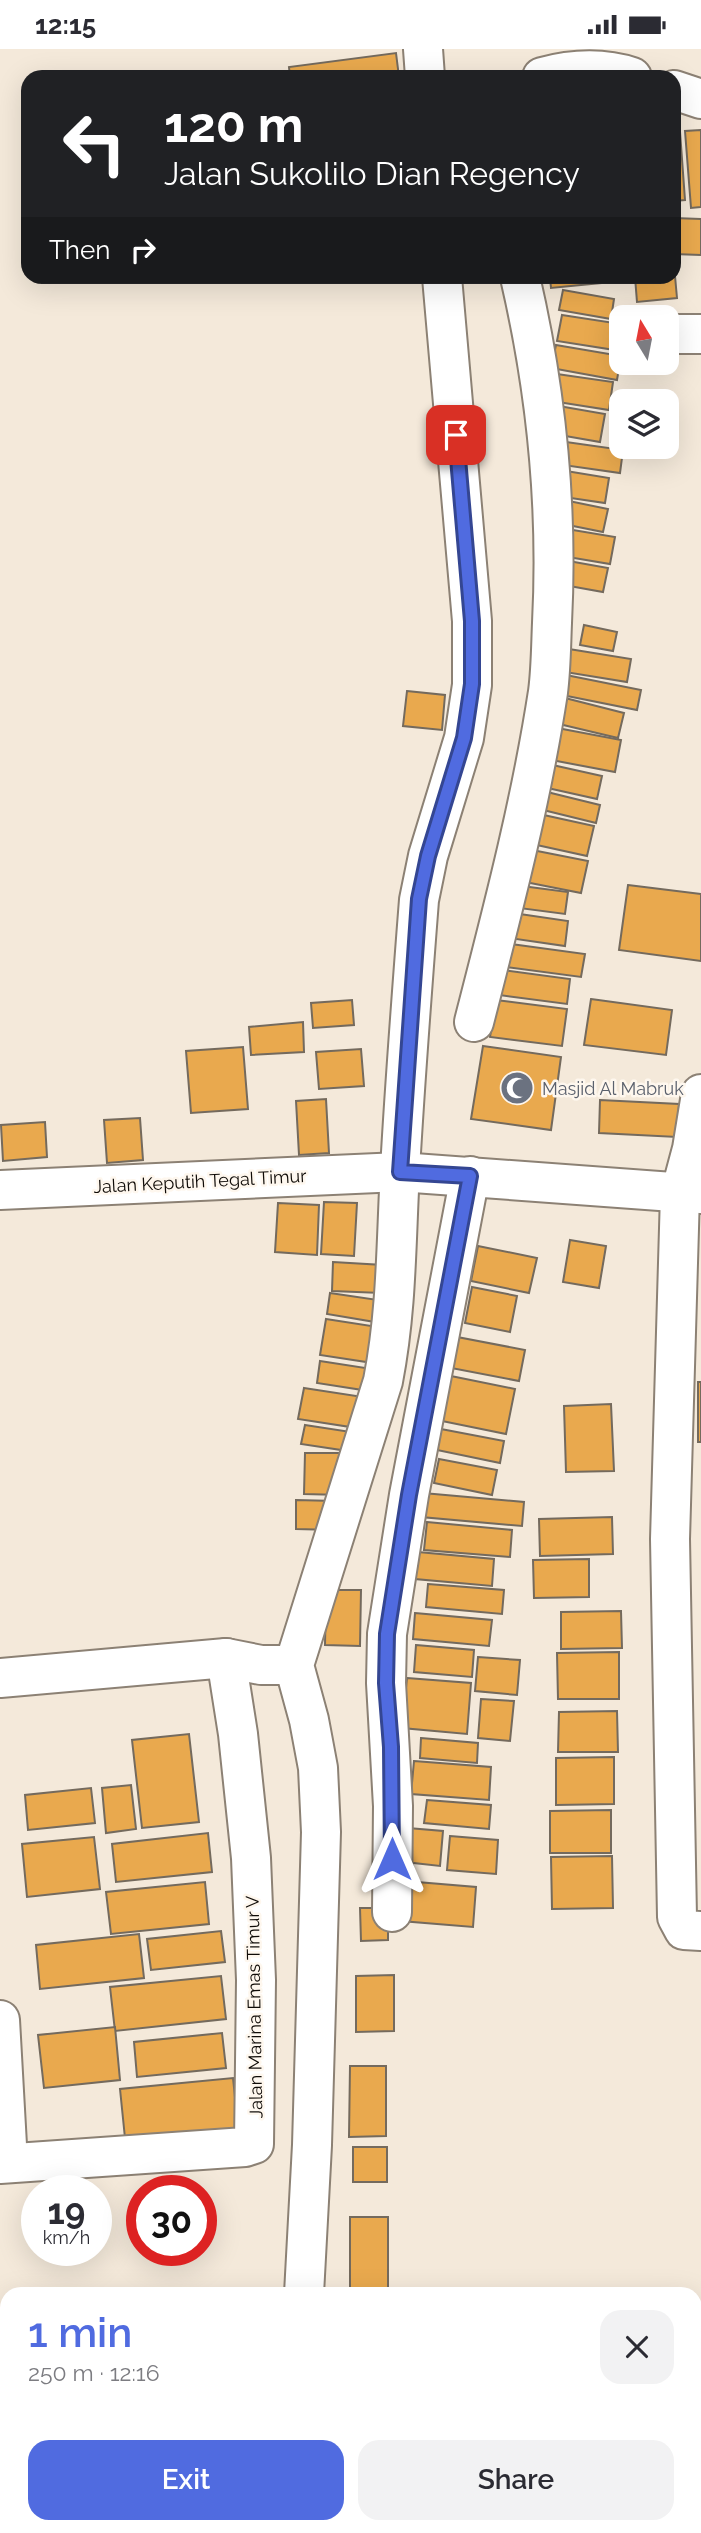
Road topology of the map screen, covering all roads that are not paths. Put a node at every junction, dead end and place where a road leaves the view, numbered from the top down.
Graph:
1 (422, 49) edge
2 (424, 70) edge
3 (681, 92) edge
4 (701, 99) edge
5 (443, 284) edge
6 (522, 284) edge
7 (679, 334) edge
8 (701, 334) edge
9 (474, 1022) dead end
10 (701, 1094) edge
11 (400, 1172) junction
12 (470, 1176) junction
13 (0, 1190) edge
14 (690, 1194) edge
15 (686, 1539) edge
16 (226, 1658) junction
17 (294, 1665) junction
18 (0, 1678) edge
19 (392, 1912) dead end
20 (701, 1931) edge
21 (0, 2020) edge
22 (4, 2164) edge
23 (304, 2287) edge

1 - 2 street
3 - 4 street
5 - 11 street
6 - 9 street
7 - 8 street
10 - 14 street
11 - 12 street, Jalan Keputih Tegal Timur
11 - 13 street, Jalan Keputih Tegal Timur
11 - 17 street
12 - 14 street, Jalan Keputih Tegal Timur
12 - 19 street
14 - 15 street
15 - 20 street
16 - 17 street
16 - 18 street
16 - 22 street, Jalan Marina Emas Timur V
17 - 23 street
21 - 22 street

